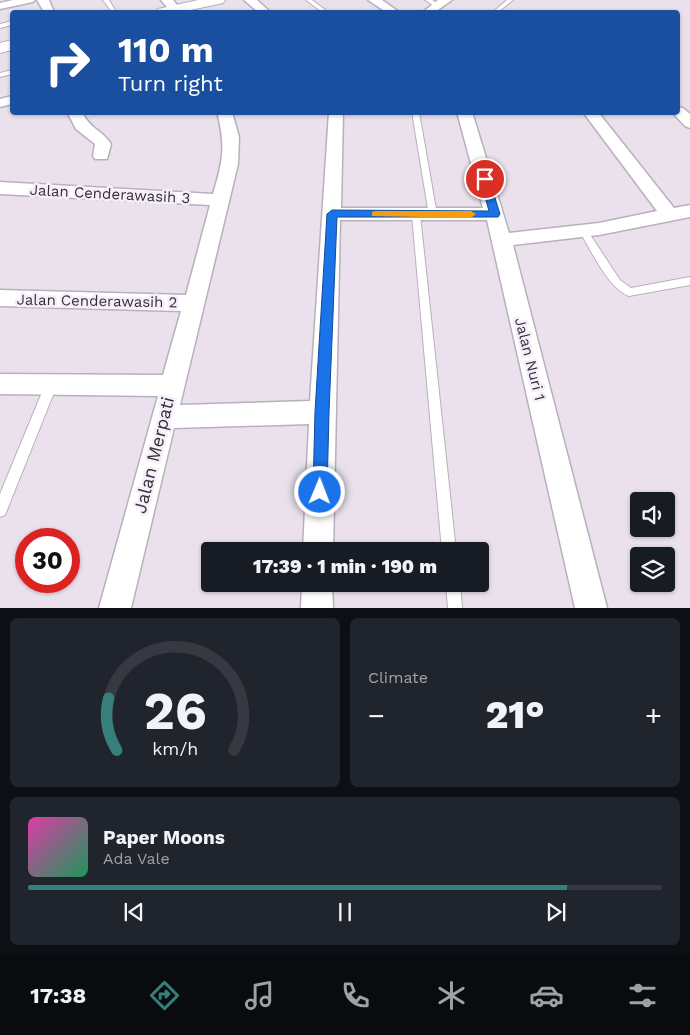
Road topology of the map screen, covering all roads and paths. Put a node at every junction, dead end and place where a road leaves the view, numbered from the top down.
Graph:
1 (29, 0) edge
2 (218, 0) edge
3 (250, 0) edge
4 (309, 0) edge
5 (374, 0) edge
6 (510, 0) edge
7 (0, 6) edge
8 (168, 8) edge
9 (258, 10) edge
10 (322, 10) edge
11 (389, 10) edge
12 (498, 10) edge
13 (680, 112) edge
14 (75, 115) edge
15 (225, 115) edge
16 (336, 115) edge
17 (415, 115) edge
18 (465, 115) edge
19 (592, 115) edge
20 (690, 123) edge
21 (101, 156) dead end
22 (0, 188) edge
23 (220, 200) junction
24 (690, 211) edge
25 (332, 214) junction
26 (495, 214) junction
27 (424, 215) junction
28 (670, 215) junction
29 (584, 232) junction
30 (502, 240) junction
31 (690, 281) edge
32 (0, 298) edge
33 (193, 303) junction
34 (0, 384) edge
35 (51, 385) junction
36 (172, 386) junction
37 (322, 412) junction
38 (164, 417) junction
39 (0, 510) edge
40 (318, 542) edge
41 (448, 542) edge
42 (317, 592) edge
43 (454, 592) edge
44 (115, 608) edge
45 (317, 608) edge
46 (455, 608) edge
47 (590, 608) edge

1 - 7 street
2 - 8 street
3 - 9 street
4 - 10 lane
5 - 11 street
6 - 12 lane
13 - 20 street
14 - 21 street
15 - 23 street, Jalan Merpati
16 - 25 street
17 - 27 lane
18 - 26 street, Jalan Nuri 1
19 - 28 street
22 - 23 street, Jalan Cenderawasih 3
23 - 33 street, Jalan Merpati
24 - 28 street
25 - 27 street
25 - 37 street
26 - 27 street
26 - 30 street, Jalan Nuri 1
27 - 41 lane
28 - 29 street
29 - 30 street
29 - 31 lane
30 - 47 street, Jalan Nuri 1
32 - 33 street, Jalan Cenderawasih 2
33 - 36 street, Jalan Merpati
34 - 35 street
35 - 36 street
35 - 39 lane
36 - 38 street, Jalan Merpati
37 - 38 street
37 - 40 street
38 - 44 street, Jalan Merpati
42 - 45 street
43 - 46 lane

